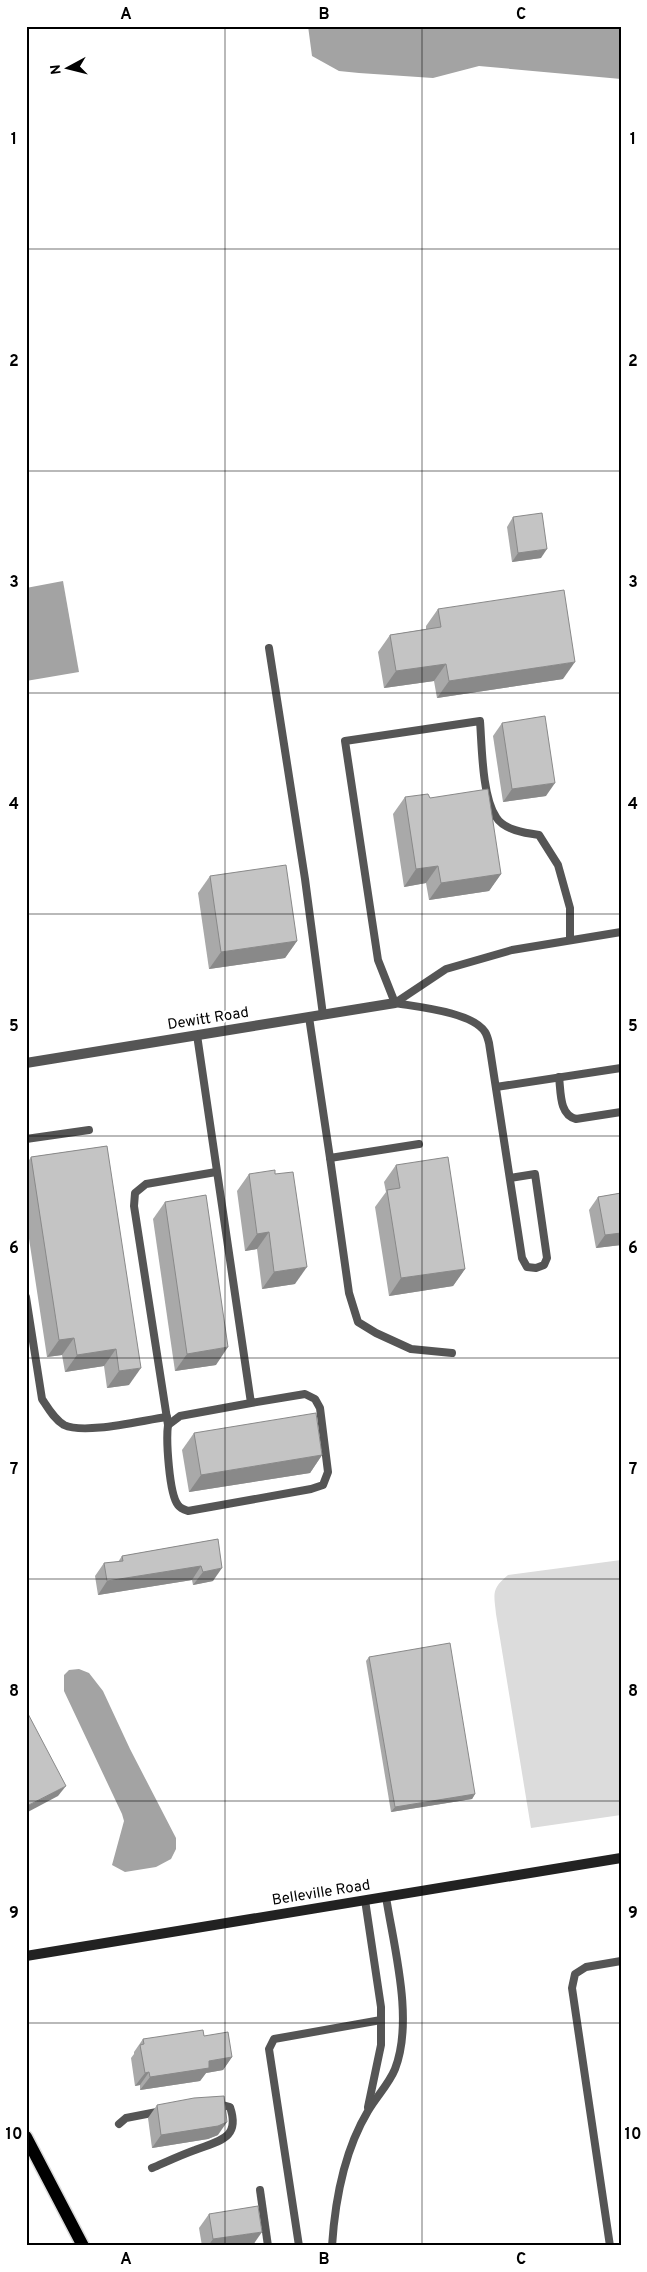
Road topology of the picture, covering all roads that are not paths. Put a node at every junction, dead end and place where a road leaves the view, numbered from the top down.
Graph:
1 (269, 648) dead end
2 (621, 932) edge
3 (570, 940) junction
4 (395, 1003) junction
5 (323, 1015) junction
6 (310, 1017) junction
7 (197, 1035) junction
8 (26, 1063) edge
9 (621, 1068) edge
10 (559, 1078) junction
11 (496, 1087) junction
12 (621, 1112) edge
13 (90, 1130) dead end
14 (26, 1140) edge
15 (419, 1144) dead end
16 (330, 1158) junction
17 (216, 1172) junction
18 (510, 1178) junction
19 (26, 1297) edge
20 (452, 1353) dead end
21 (250, 1403) junction
22 (168, 1421) junction
23 (621, 1858) edge
24 (386, 1897) junction
25 (365, 1900) junction
26 (26, 1956) edge
27 (621, 1961) edge
28 (381, 2020) junction
29 (206, 2103) edge
30 (172, 2109) edge
31 (367, 2112) junction
32 (120, 2124) dead end
33 (26, 2137) edge
34 (152, 2168) dead end
35 (260, 2190) dead end
36 (82, 2246) edge
37 (268, 2246) edge
38 (299, 2246) edge
39 (332, 2246) edge
40 (610, 2246) edge

1 - 5 lane
2 - 3 lane
3 - 4 lane
3 - 4 lane
4 - 5 street, Dewitt Road
4 - 11 lane
5 - 6 street, Dewitt Road
6 - 7 street, Dewitt Road
6 - 16 lane
7 - 8 street, Dewitt Road
7 - 17 lane
9 - 10 lane
10 - 11 lane
10 - 12 lane
11 - 18 lane
13 - 14 lane
15 - 16 lane
16 - 20 lane
17 - 21 lane
17 - 22 lane
18 - 18 lane
19 - 22 lane
21 - 22 lane
21 - 22 lane
23 - 24 main road, Belleville Road
24 - 25 main road, Belleville Road
24 - 31 lane
25 - 26 main road, Belleville Road
25 - 28 lane
27 - 40 lane
28 - 31 lane
28 - 38 lane
29 - 34 lane
30 - 32 lane
31 - 39 lane
33 - 36 main road
35 - 37 lane

